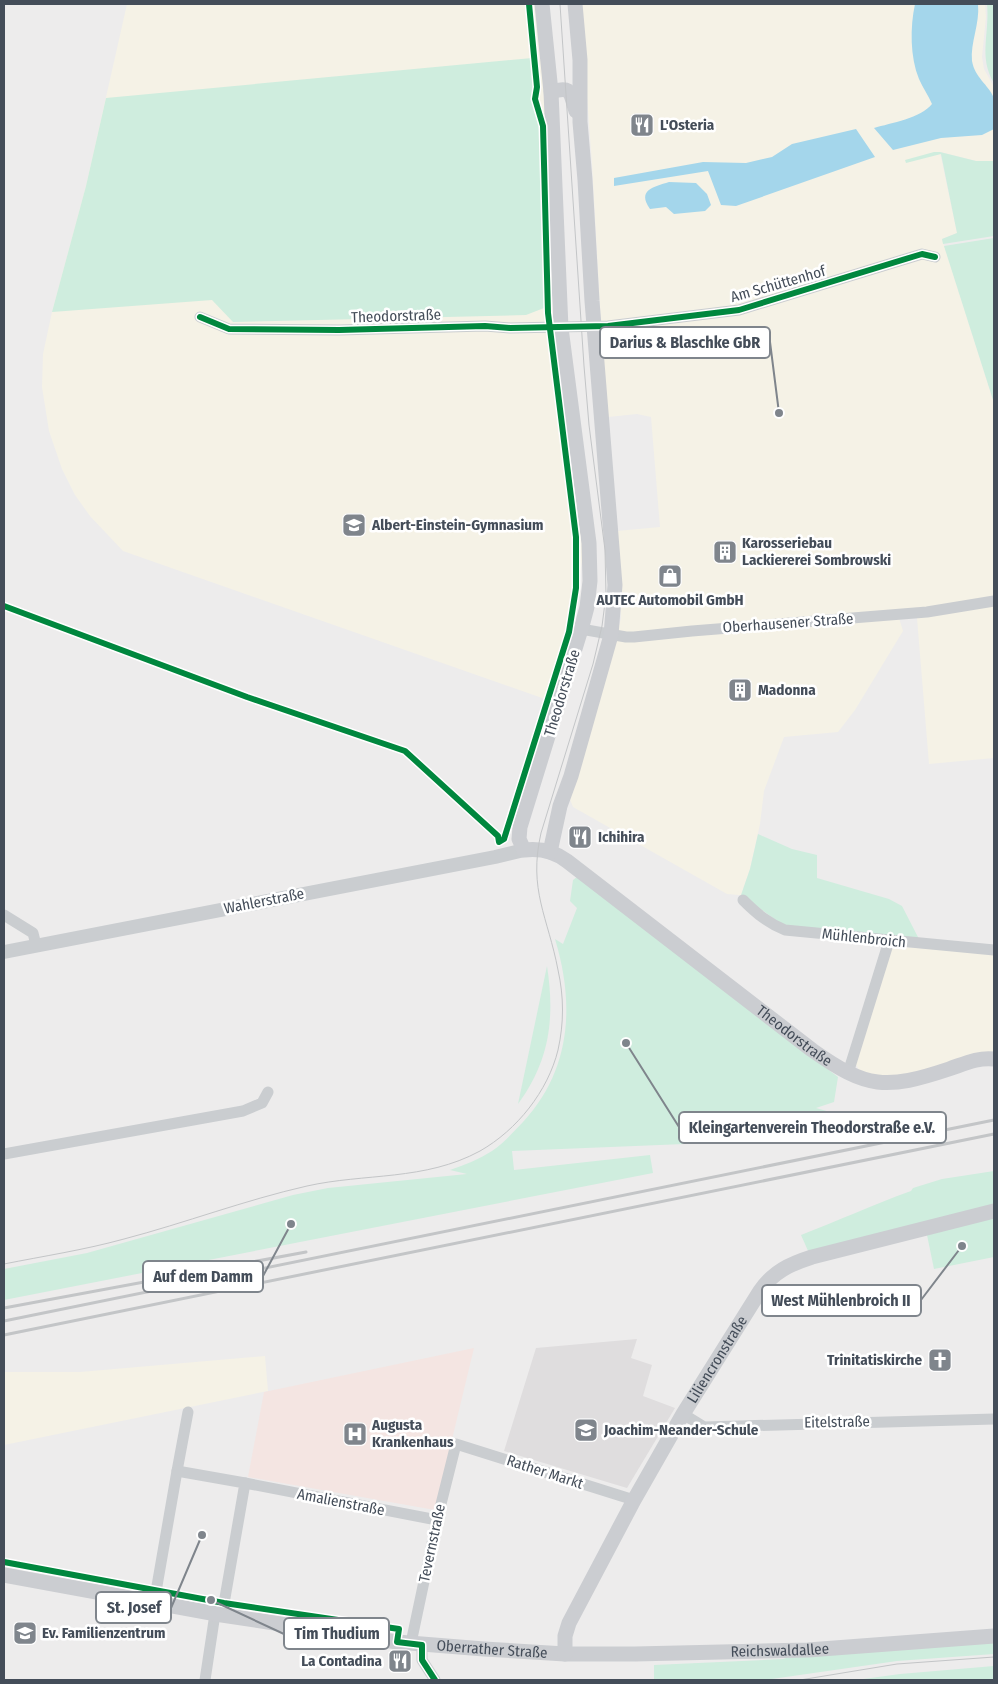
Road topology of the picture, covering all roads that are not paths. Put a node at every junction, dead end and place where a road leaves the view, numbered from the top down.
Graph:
1 (542, 4) edge
2 (575, 4) edge
3 (551, 92) junction
4 (580, 122) junction
5 (935, 257) dead end
6 (200, 317) dead end
7 (594, 327) junction
8 (561, 328) junction
9 (994, 601) edge
10 (582, 629) junction
11 (611, 635) junction
12 (524, 850) junction
13 (550, 852) junction
14 (743, 900) dead end
15 (4, 915) edge
16 (889, 941) junction
17 (36, 945) junction
18 (994, 950) edge
19 (4, 952) edge
20 (994, 1059) edge
21 (848, 1073) junction
22 (268, 1092) dead end
23 (4, 1154) edge
24 (994, 1211) edge
25 (188, 1412) dead end
26 (683, 1414) junction
27 (994, 1419) edge
28 (456, 1444) joint
29 (177, 1471) junction
30 (245, 1484) junction
31 (634, 1500) junction
32 (437, 1520) junction
33 (4, 1576) edge
34 (154, 1603) junction
35 (218, 1614) junction
36 (994, 1636) edge
37 (417, 1644) junction
38 (565, 1654) junction
39 (205, 1680) edge
40 (435, 1680) edge

1 - 3 main road, Theodorstraße
2 - 4 main road, Theodorstraße
3 - 4 main road
3 - 8 main road, Theodorstraße
4 - 7 main road, Theodorstraße
5 - 7 street, Am Schüttenhof
6 - 8 street, Theodorstraße
7 - 8 street, Theodorstraße
7 - 11 main road, Theodorstraße
8 - 10 main road, Theodorstraße
9 - 11 street, Oberhausener Straße
10 - 11 street, Oberhausener Straße
10 - 12 main road, Theodorstraße
11 - 13 main road, Theodorstraße
12 - 13 main road, Theodorstraße
12 - 17 street, Wahlerstraße
13 - 21 main road, Theodorstraße
14 - 16 street, Mühlenbroich
15 - 17 street
16 - 18 street, Mühlenbroich
16 - 21 street
17 - 19 street, Wahlerstraße
20 - 21 main road
22 - 23 street
24 - 26 main road, Liliencronstraße
25 - 29 street
26 - 27 street, Eitelstraße
26 - 31 main road, Liliencronstraße
28 - 31 street, Rather Markt
28 - 32 street, Tevernstraße
29 - 30 street, Amalienstraße
29 - 34 street
30 - 32 street, Amalienstraße
30 - 35 street
31 - 38 main road, Liliencronstraße
32 - 37 street, Tevernstraße
33 - 34 main road, Oberrather Straße
34 - 35 main road, Oberrather Straße
35 - 37 main road, Oberrather Straße
35 - 39 street
36 - 38 main road, Reichswaldallee
37 - 38 main road, Oberrather Straße
37 - 40 street

